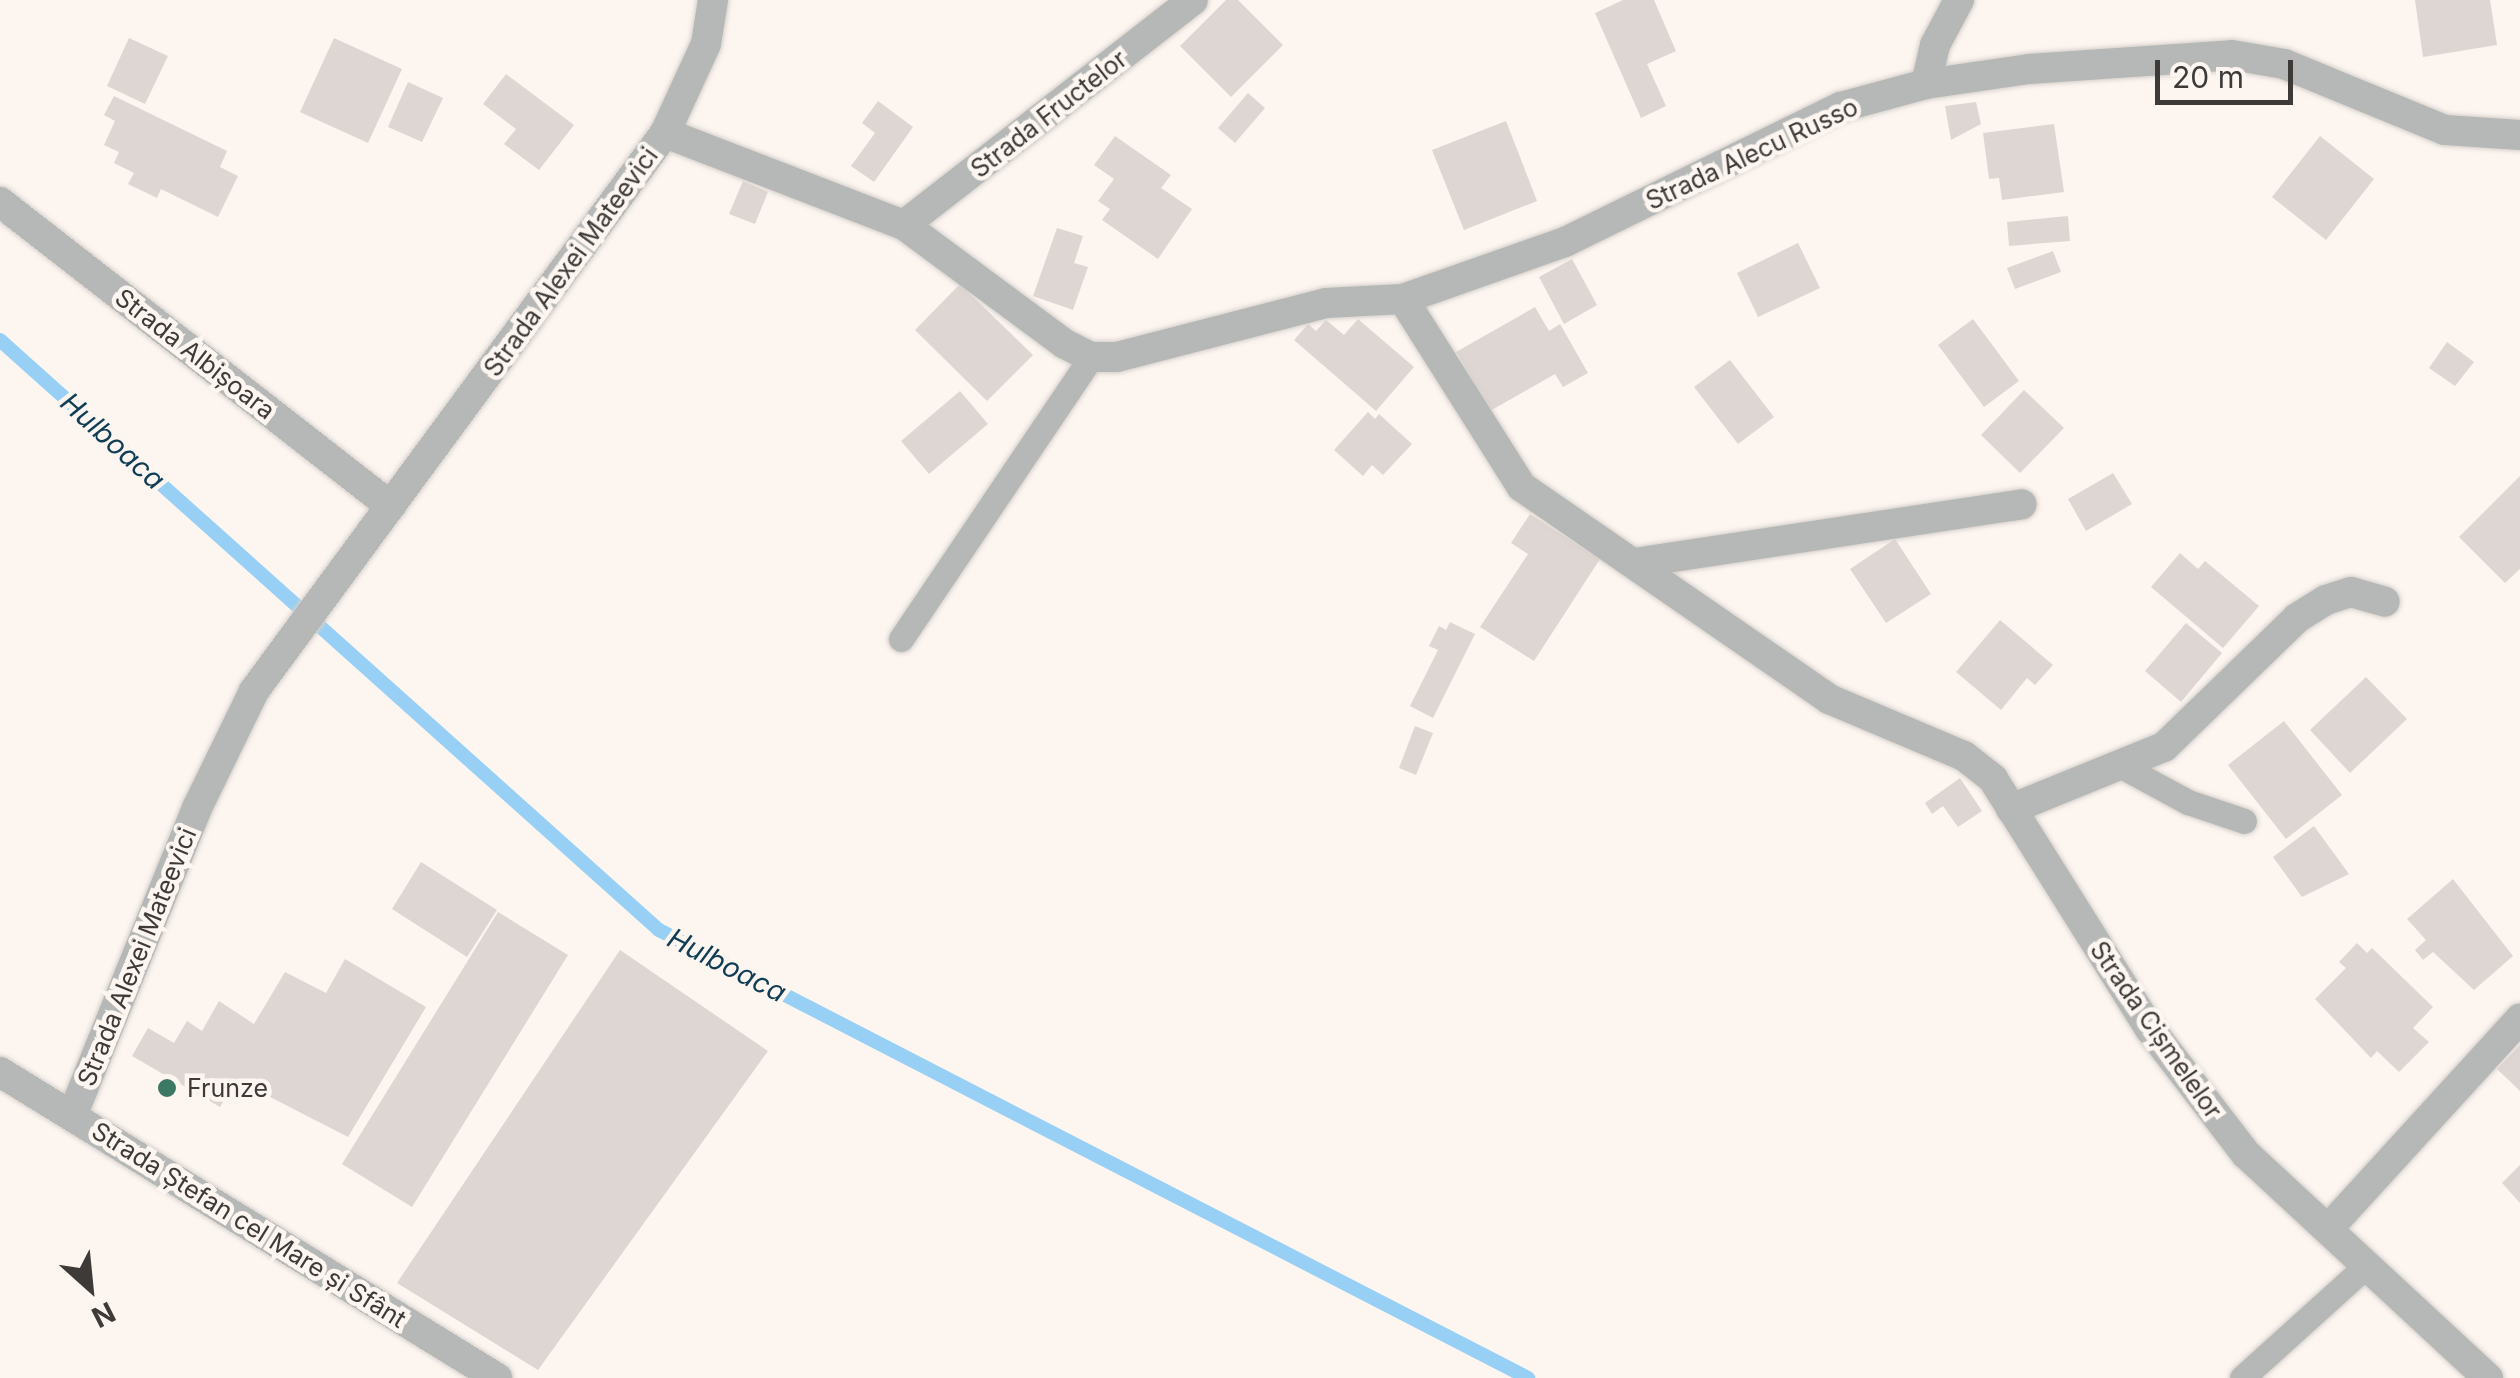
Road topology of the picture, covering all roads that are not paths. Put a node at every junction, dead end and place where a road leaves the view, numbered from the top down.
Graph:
1 (714, 0) edge
2 (1194, 0) edge
3 (1959, 0) edge
4 (1926, 84) junction
5 (665, 134) junction
6 (2520, 135) edge
7 (0, 202) edge
8 (904, 225) junction
9 (1403, 299) junction
10 (1091, 357) junction
11 (2022, 504) dead end
12 (390, 506) junction
13 (1634, 563) junction
14 (2385, 602) dead end
15 (900, 639) dead end
16 (2126, 768) junction
17 (2011, 809) junction
18 (2244, 821) dead end
19 (2520, 1019) edge
20 (0, 1072) edge
21 (72, 1116) junction
22 (2328, 1229) junction
23 (2365, 1267) junction
24 (497, 1378) edge
25 (2242, 1378) edge
26 (2488, 1378) edge

1 - 5 street, Strada Alexei Mateevici
2 - 8 street, Strada Fructelor
3 - 4 street
4 - 6 street, Strada Alecu Russo
4 - 9 street, Strada Alecu Russo
5 - 8 street
5 - 12 street, Strada Alexei Mateevici
7 - 12 street, Strada Albișoara
8 - 10 street
9 - 10 street, Strada Alecu Russo
9 - 13 street, Strada Cișmelelor
10 - 15 lane
11 - 13 street
12 - 21 street, Strada Alexei Mateevici
13 - 17 street, Strada Cișmelelor
14 - 16 street
16 - 17 street
16 - 18 lane
17 - 22 street, Strada Cișmelelor
19 - 22 street
20 - 21 street, Strada Ștefan cel Mare și Sfânt
21 - 24 street, Strada Ștefan cel Mare și Sfânt
22 - 23 street, Strada Cișmelelor
23 - 25 lane
23 - 26 street, Strada Cișmelelor

